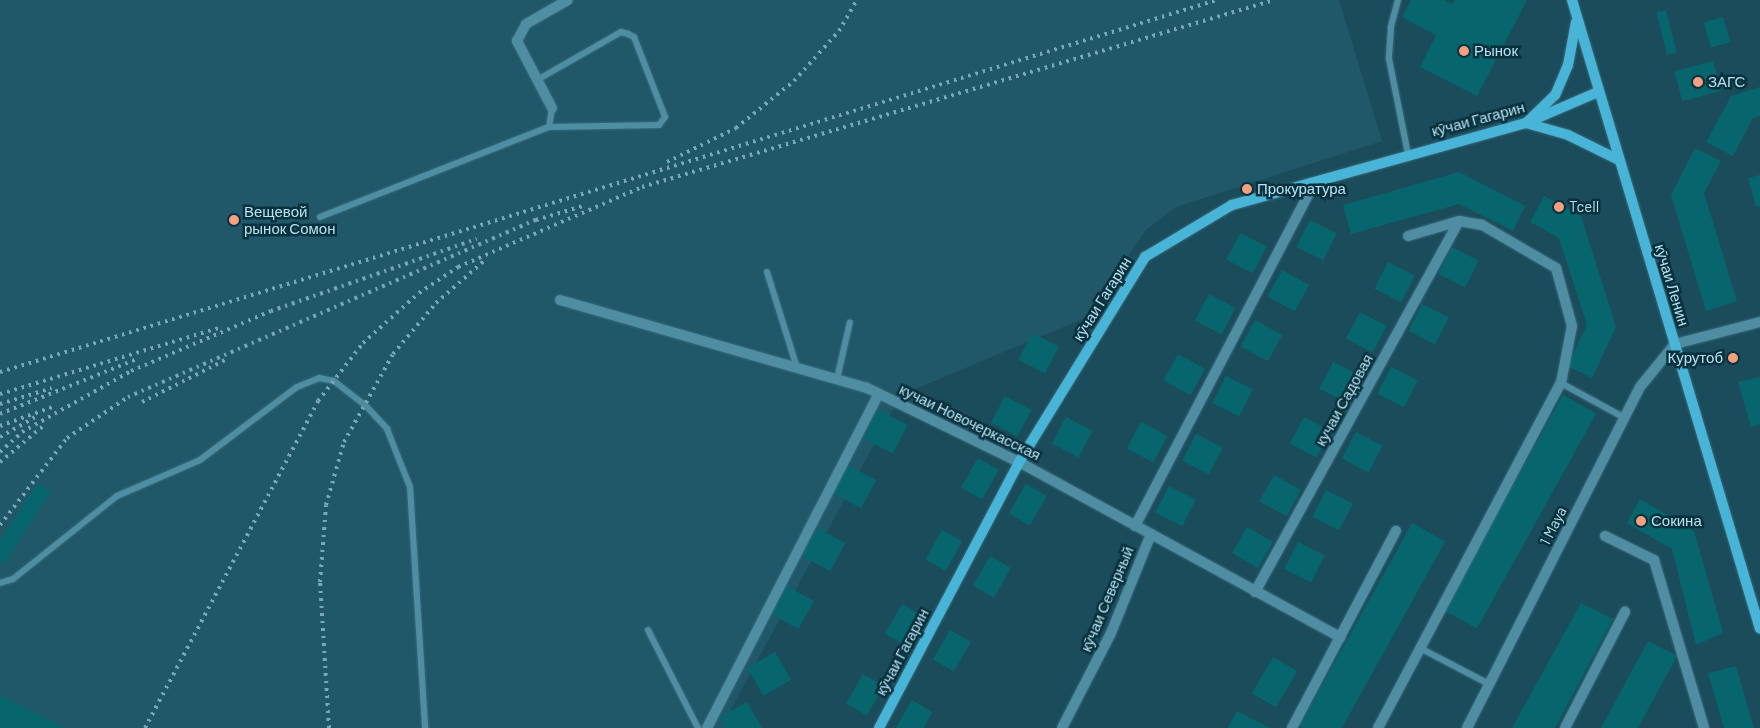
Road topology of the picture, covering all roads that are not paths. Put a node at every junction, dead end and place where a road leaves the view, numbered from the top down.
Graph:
1 (568, 0) edge
2 (1398, 0) edge
3 (1572, 0) edge
4 (1576, 18) junction
5 (537, 80) junction
6 (1598, 92) junction
7 (552, 108) joint
8 (1526, 123) junction
9 (549, 127) junction
10 (1408, 154) junction
11 (1617, 159) junction
12 (1314, 183) junction
13 (320, 217) dead end
14 (1459, 222) junction
15 (1408, 236) dead end
16 (767, 272) dead end
17 (560, 300) dead end
18 (850, 322) dead end
19 (1760, 322) edge
20 (1674, 344) junction
21 (798, 368) junction
22 (837, 379) junction
23 (1560, 383) junction
24 (879, 394) junction
25 (1625, 418) junction
26 (1019, 462) junction
27 (1135, 526) junction
28 (1396, 531) dead end
29 (1151, 534) junction
30 (1605, 536) dead end
31 (0, 583) edge
32 (1255, 592) junction
33 (1625, 612) dead end
34 (648, 630) dead end
35 (1760, 630) edge
36 (1340, 637) junction
37 (1420, 648) junction
38 (1489, 684) junction
39 (425, 728) edge
40 (698, 728) edge
41 (707, 728) edge
42 (879, 728) edge
43 (1062, 728) edge
44 (1292, 728) edge
45 (1378, 728) edge
46 (1467, 728) edge
47 (1564, 728) edge
48 (1704, 728) edge

1 - 5 street
2 - 10 lane
3 - 4 main road, кӯчаи Ленин
4 - 6 main road, кӯчаи Ленин
4 - 8 main road
5 - 7 street
5 - 9 lane
6 - 8 main road, кӯчаи Гагарин
6 - 11 main road, кӯчаи Ленин
7 - 9 lane
8 - 10 main road, кӯчаи Гагарин
8 - 11 main road
9 - 13 lane
10 - 12 main road, кӯчаи Гагарин
11 - 20 main road, кӯчаи Ленин
12 - 26 main road, кӯчаи Гагарин
12 - 27 street
14 - 15 street
14 - 23 street
14 - 32 street, кучаи Садовая
16 - 21 lane
17 - 21 street, кучаи Новочеркасская
18 - 22 lane
19 - 20 street
20 - 25 street, 1 Maya
20 - 35 main road, кӯчаи Ленин
21 - 22 street, кучаи Новочеркасская
22 - 24 street, кучаи Новочеркасская
23 - 25 lane
23 - 37 street
24 - 26 street, кучаи Новочеркасская
24 - 41 street
25 - 38 street, 1 Maya
26 - 27 street, кучаи Новочеркасская
26 - 42 main road, кӯчаи Гагарин
27 - 29 street, кучаи Новочеркасская
28 - 36 street
29 - 32 street, кучаи Новочеркасская
29 - 43 street, кӯчаи Северный
30 - 48 street
31 - 39 lane
32 - 36 street, кучаи Новочеркасская
33 - 47 street
34 - 40 lane
36 - 44 street
37 - 38 lane
37 - 45 street
38 - 46 street, 1 Maya

